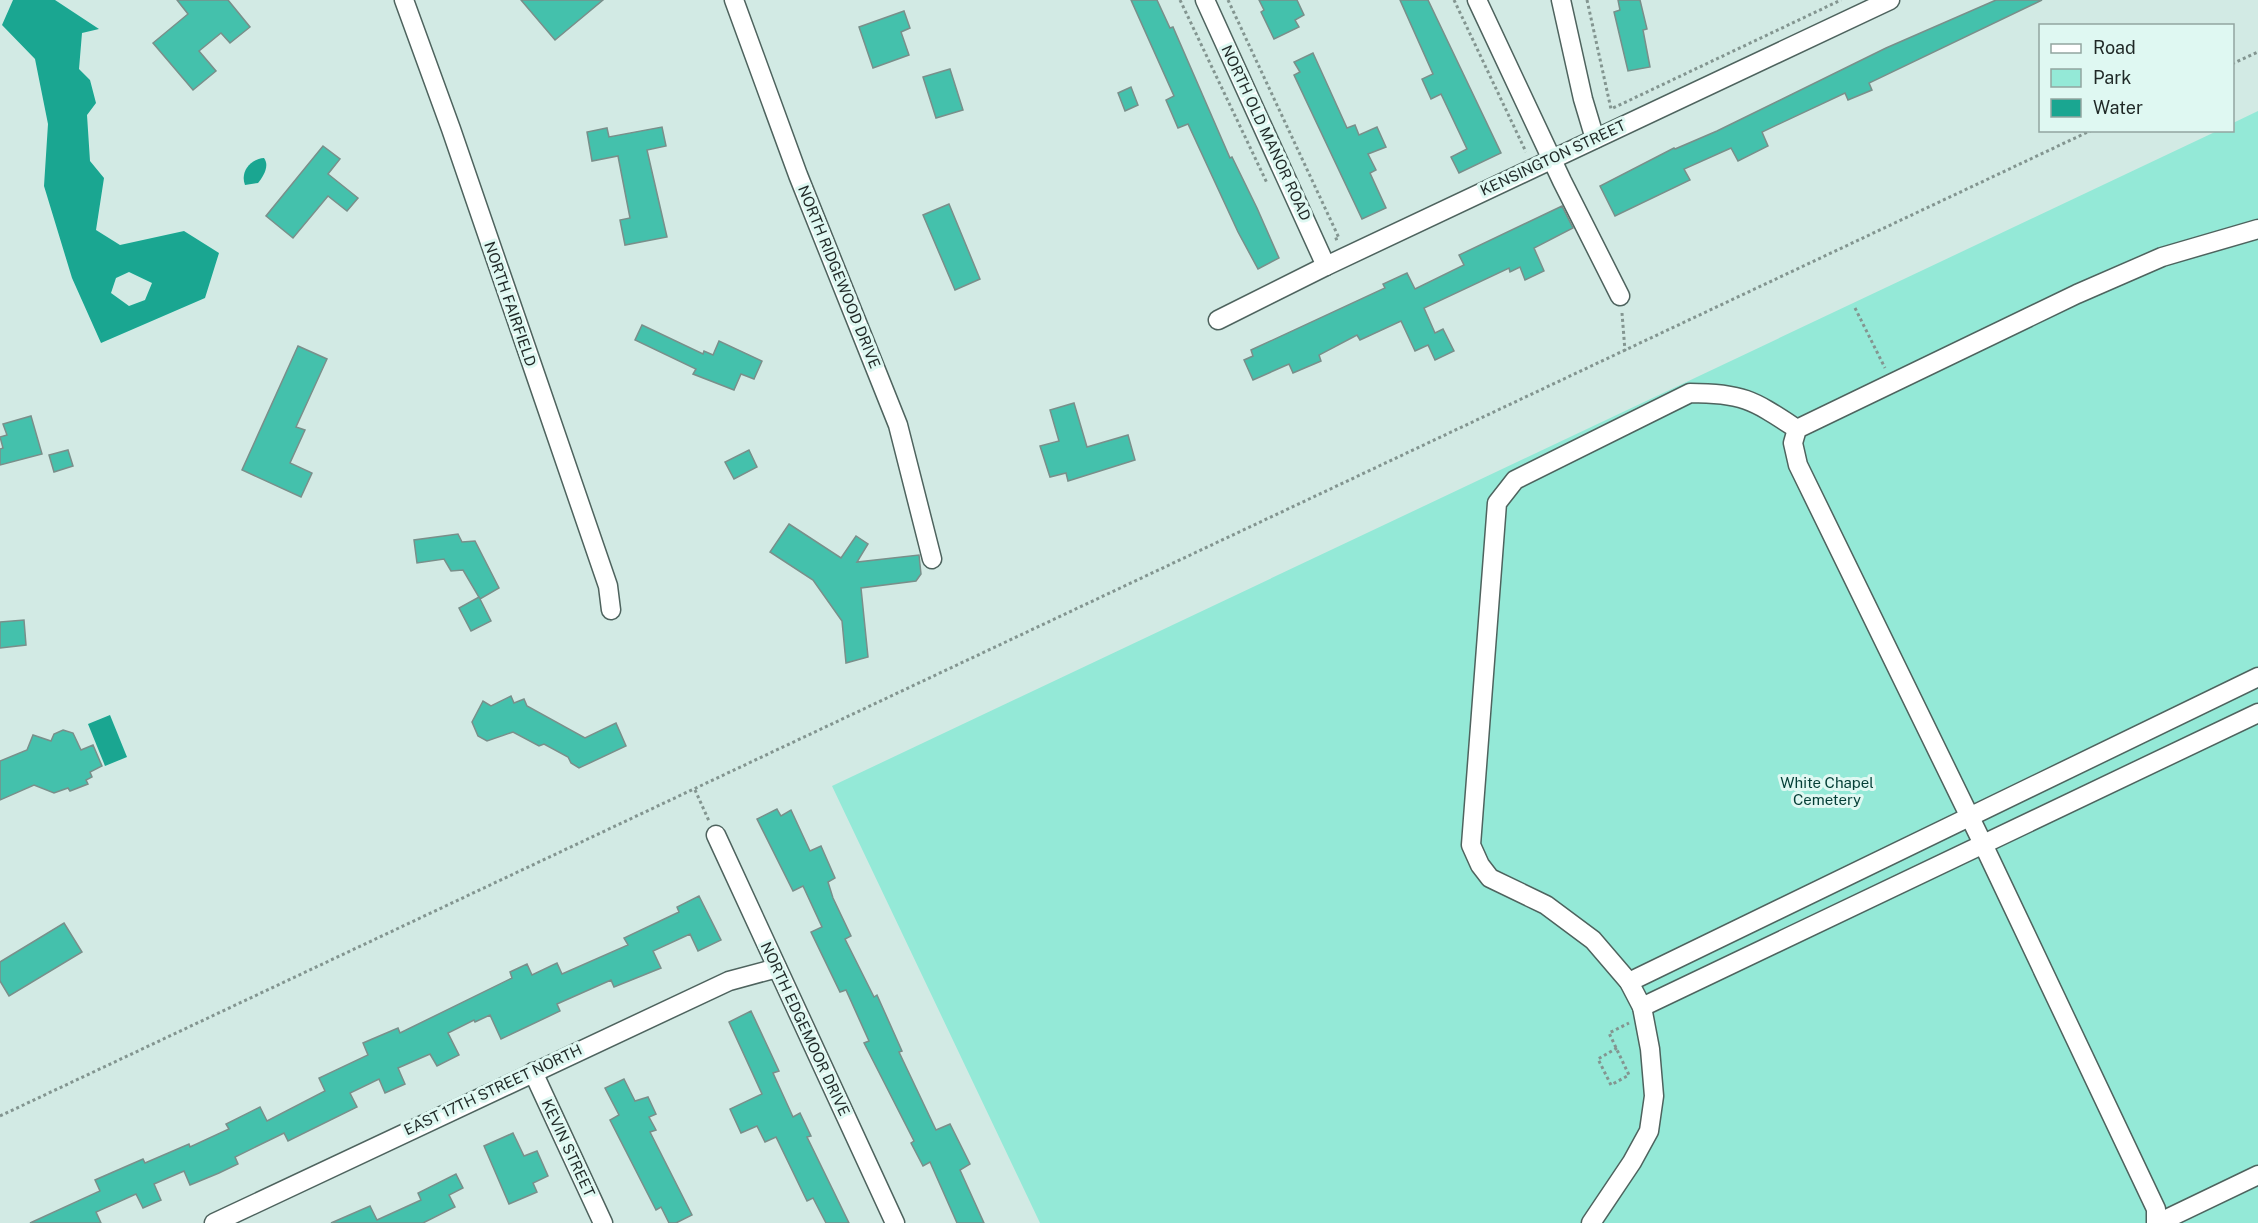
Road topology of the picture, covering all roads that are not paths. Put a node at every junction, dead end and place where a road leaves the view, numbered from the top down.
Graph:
1 (404, 0) edge
2 (734, 0) edge
3 (1204, 0) edge
4 (1477, 0) edge
5 (1561, 0) edge
6 (1882, 2) edge
7 (1595, 139) junction
8 (1552, 159) junction
9 (2258, 228) edge
10 (1326, 266) junction
11 (1620, 296) road end
12 (1218, 320) dead end
13 (1797, 429) junction
14 (932, 559) dead end
15 (611, 610) dead end
16 (2258, 677) edge
17 (2258, 712) edge
18 (1969, 817) junction
19 (716, 835) road end
20 (1983, 844) junction
21 (777, 968) junction
22 (1629, 982) junction
23 (1643, 1011) junction
24 (533, 1072) junction
25 (2258, 1175) edge
26 (214, 1223) edge
27 (603, 1223) edge
28 (895, 1223) edge
29 (1590, 1223) edge
30 (2157, 1223) edge

1 - 15 street, NORTH FAIRFIELD
2 - 14 street, NORTH RIDGEWOOD DRIVE
3 - 10 street, NORTH OLD MANOR ROAD
4 - 8 street
5 - 7 street
6 - 7 street, KENSINGTON STREET
7 - 8 street, KENSINGTON STREET
8 - 10 street, KENSINGTON STREET
8 - 11 street
9 - 13 street
10 - 12 street, KENSINGTON STREET
13 - 18 street
13 - 22 street
16 - 18 street
17 - 20 street
18 - 20 street
18 - 22 street
19 - 21 street, NORTH EDGEMOOR DRIVE
20 - 23 street
20 - 30 street
21 - 24 street, EAST 17TH STREET NORTH
21 - 28 street, NORTH EDGEMOOR DRIVE
22 - 23 street
23 - 29 street
24 - 26 street, EAST 17TH STREET NORTH
24 - 27 street, KEVIN STREET
25 - 30 street

